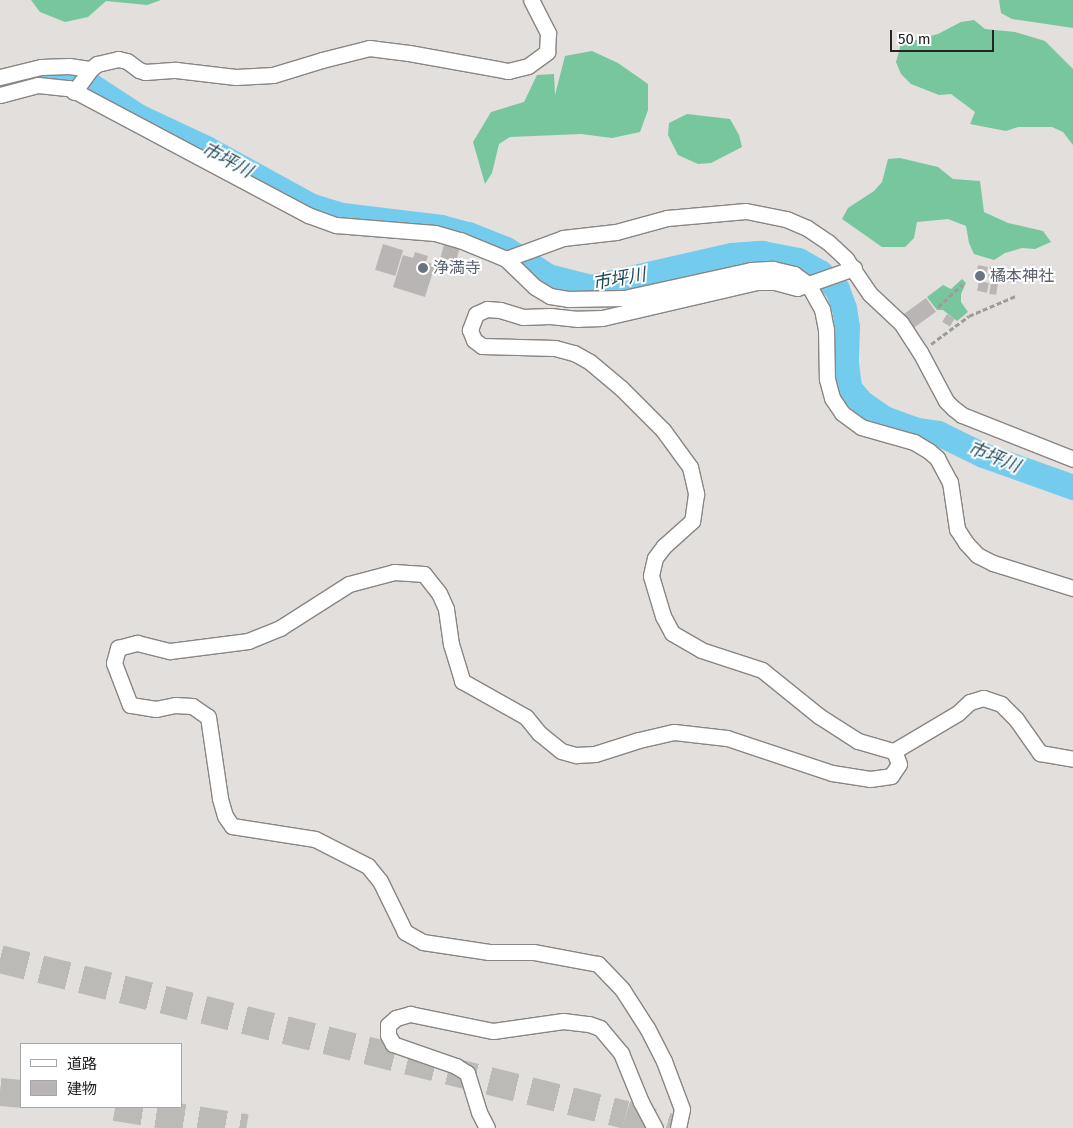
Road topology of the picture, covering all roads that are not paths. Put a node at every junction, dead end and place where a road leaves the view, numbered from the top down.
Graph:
1 (531, 0) edge
2 (91, 68) junction
3 (5, 75) edge
4 (74, 92) junction
5 (7, 93) edge
6 (506, 258) junction
7 (854, 268) junction
8 (808, 284) junction
9 (1073, 459) edge
10 (1073, 588) edge
11 (894, 751) junction
12 (1073, 760) edge
13 (487, 1128) edge
14 (655, 1128) edge
15 (678, 1128) edge

1 - 2 street
2 - 3 street
2 - 4 street
3 - 5 street
4 - 5 street
4 - 6 street
6 - 7 street
6 - 8 street
7 - 8 street
7 - 9 street
8 - 10 street
8 - 11 street
11 - 12 street
11 - 15 street
13 - 14 street

